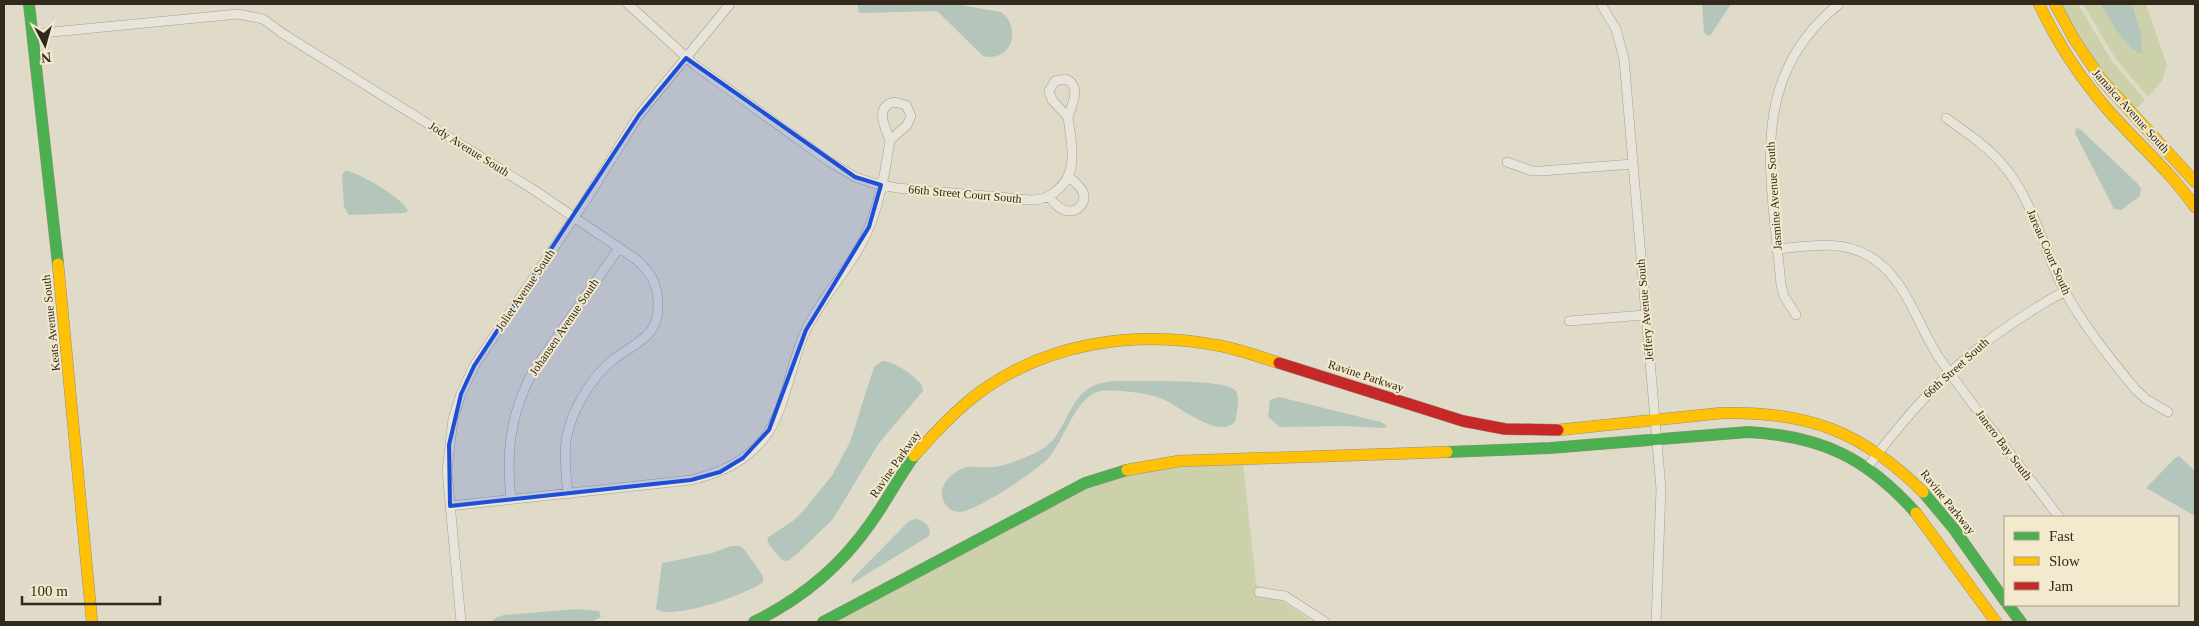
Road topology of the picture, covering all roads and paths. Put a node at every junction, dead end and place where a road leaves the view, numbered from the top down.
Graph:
1 (29, 4) edge
2 (33, 4) edge
3 (628, 4) edge
4 (730, 4) edge
5 (1601, 4) edge
6 (1839, 4) edge
7 (2040, 4) edge
8 (2056, 4) edge
9 (32, 28) junction
10 (686, 58) junction
11 (1068, 117) dead end
12 (1946, 118) dead end
13 (890, 140) dead end
14 (1507, 162) dead end
15 (1633, 164) junction
16 (1069, 177) junction
17 (2195, 182) edge
18 (882, 185) junction
19 (1049, 197) junction
20 (2195, 206) edge
21 (574, 217) junction
22 (619, 248) junction
23 (1778, 249) junction
24 (2065, 291) junction
25 (1645, 315) junction
26 (1796, 315) dead end
27 (1569, 321) dead end
28 (1950, 372) junction
29 (2168, 412) dead end
30 (1655, 420) junction
31 (1657, 440) junction
32 (1879, 452) junction
33 (1867, 468) junction
34 (568, 494) junction
35 (511, 500) junction
36 (450, 506) junction
37 (2058, 516) edge
38 (1259, 592) dead end
39 (2004, 600) edge
40 (2009, 606) edge
41 (92, 622) edge
42 (461, 622) edge
43 (754, 622) edge
44 (823, 622) edge
45 (1325, 622) edge
46 (1656, 622) edge
47 (1996, 622) edge
48 (2020, 622) edge

1 - 9 street, Keats Avenue South
2 - 9 street, Keats Avenue South
3 - 10 street, 66th Street Court South
4 - 10 street, Joliet Avenue South
5 - 15 street, Jeffery Avenue South
6 - 23 street, Jasmine Avenue South
7 - 20 street, Jamaica Avenue South
8 - 17 street, Jamaica Avenue South
9 - 21 street, Jody Avenue South
9 - 41 street, Keats Avenue South
10 - 18 street, 66th Street Court South
10 - 21 street, Joliet Avenue South
11 - 16 street
12 - 24 street, Jareau Court South
13 - 18 street
14 - 15 street
15 - 25 street, Jeffery Avenue South
16 - 19 street
16 - 19 street
18 - 19 street, 66th Street Court South
18 - 34 street
21 - 22 street, Jody Avenue South
21 - 36 street, Joliet Avenue South
22 - 34 street, Jody Avenue South
22 - 35 street, Johansen Avenue South
23 - 26 street, Jasmine Avenue South
23 - 28 street, Janero Bay South
24 - 28 street, 66th Street South
24 - 29 street, Jareau Court South
25 - 27 street
25 - 30 street, Jeffery Avenue South
28 - 32 street, 66th Street South
28 - 37 street, Janero Bay South
30 - 31 street, Jeffery Avenue South
30 - 32 street, Ravine Parkway
30 - 43 street, Ravine Parkway
31 - 33 street
31 - 44 street
31 - 46 street, Jeffery Avenue South
32 - 33 street, 66th Street South
32 - 39 street, Ravine Parkway
33 - 47 street
34 - 35 street
35 - 36 street
36 - 42 street, Joliet Avenue South
38 - 45 street
40 - 48 street

